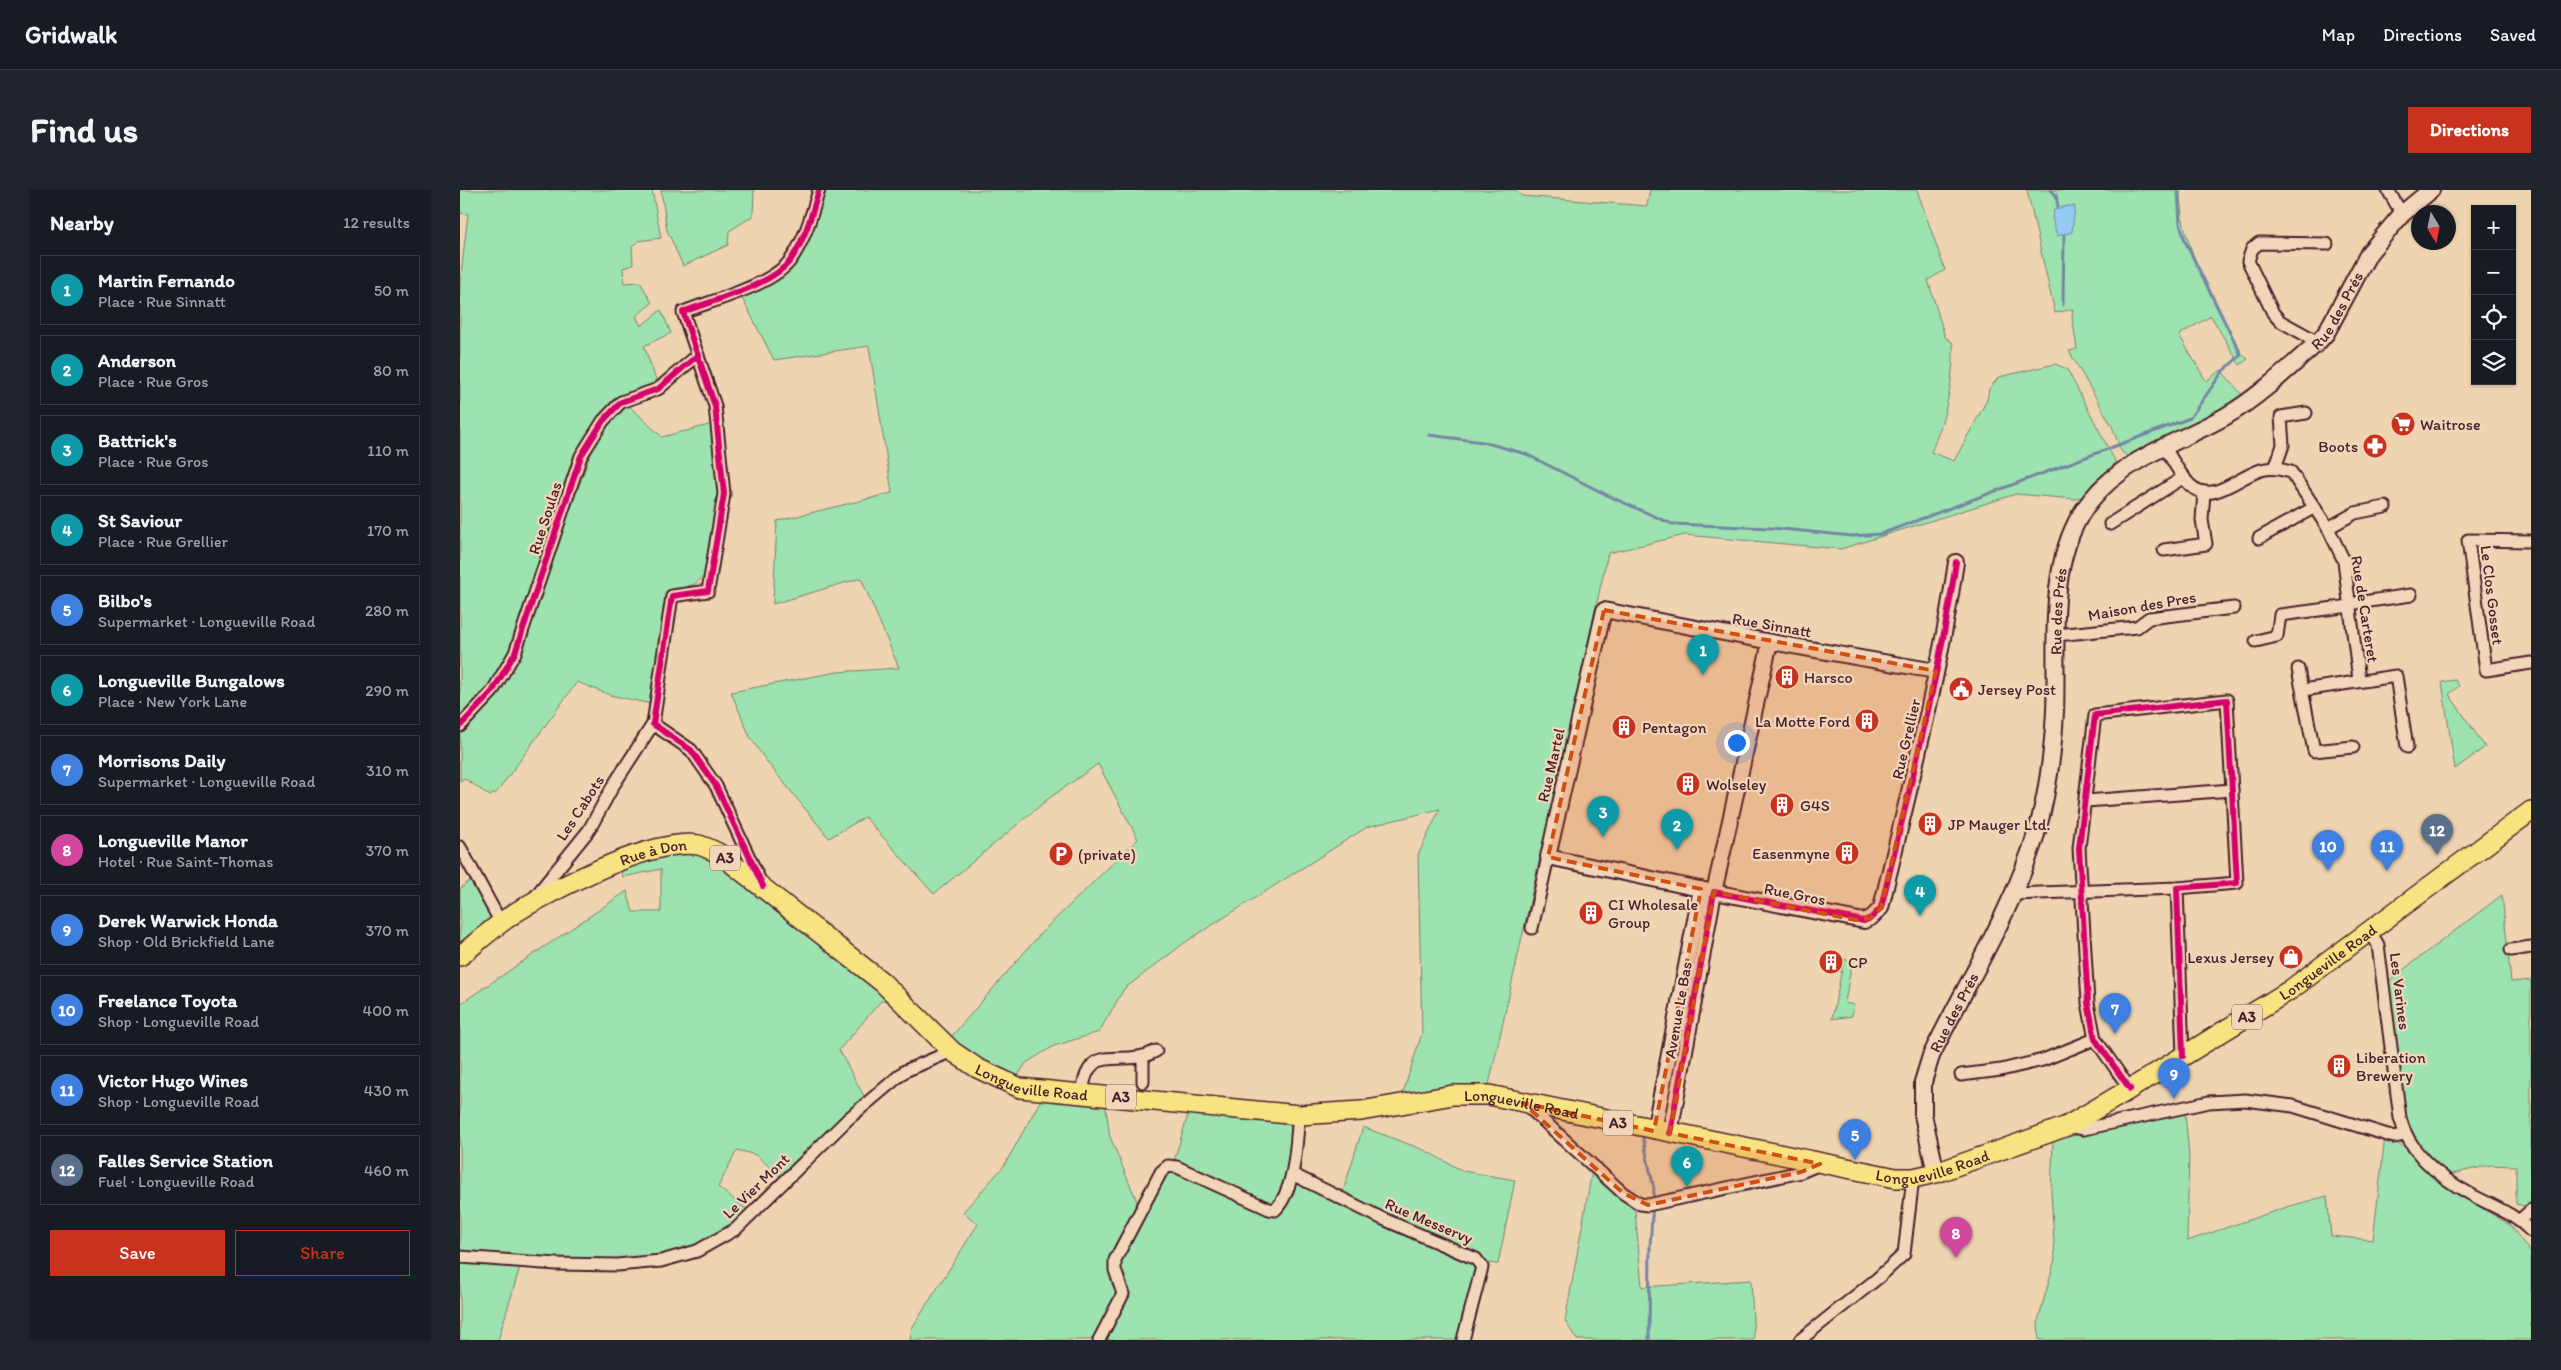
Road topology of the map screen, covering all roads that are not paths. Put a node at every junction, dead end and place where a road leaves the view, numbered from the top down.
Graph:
1 (819, 190) edge
2 (2388, 190) edge
3 (2431, 190) edge
4 (2402, 214) junction
5 (2327, 244) dead end
6 (2318, 342) junction
7 (698, 355) junction
8 (2306, 413) dead end
9 (2164, 446) junction
10 (2275, 468) junction
11 (2184, 477) junction
12 (2204, 492) junction
13 (2314, 507) junction
14 (2385, 507) dead end
15 (2110, 524) dead end
16 (2328, 528) junction
17 (2258, 538) dead end
18 (2531, 541) edge
19 (2164, 550) dead end
20 (1956, 562) dead end
21 (2411, 596) dead end
22 (2350, 605) junction
23 (2234, 608) dead end
24 (1604, 610) joint
25 (2056, 635) junction
26 (2256, 641) dead end
27 (1770, 642) junction
28 (2531, 664) edge
29 (2298, 669) dead end
30 (1936, 671) junction
31 (2359, 680) junction
32 (2303, 690) junction
33 (653, 724) junction
34 (460, 726) edge
35 (2352, 747) dead end
36 (2408, 747) dead end
37 (2232, 790) junction
38 (2086, 801) junction
39 (2531, 811) edge
40 (460, 847) edge
41 (1548, 857) junction
42 (763, 886) junction
43 (2177, 888) junction
44 (1707, 891) junction
45 (2080, 892) junction
46 (2013, 894) junction
47 (528, 906) junction
48 (1871, 918) joint
49 (501, 923) junction
50 (1532, 928) dead end
51 (2370, 931) junction
52 (2531, 947) edge
53 (2511, 950) dead end
54 (460, 956) edge
55 (2095, 1039) junction
56 (1156, 1050) dead end
57 (952, 1051) junction
58 (2183, 1056) junction
59 (1143, 1057) junction
60 (1961, 1075) dead end
61 (1143, 1082) dead end
62 (2130, 1089) junction
63 (1082, 1093) junction
64 (1523, 1103) junction
65 (1300, 1115) junction
66 (2067, 1126) junction
67 (1662, 1132) junction
68 (2404, 1135) junction
69 (1820, 1164) junction
70 (1936, 1173) junction
71 (1292, 1174) junction
72 (1912, 1178) junction
73 (2531, 1210) edge
74 (2520, 1220) junction
75 (2531, 1231) edge
76 (460, 1257) edge
77 (1099, 1340) edge
78 (1463, 1340) edge
79 (1800, 1340) edge

1 - 7 street
2 - 4 street
3 - 4 main road, Rue des Prés
4 - 6 main road, Rue des Prés
5 - 6 street
6 - 9 main road, Rue des Prés
7 - 33 street
7 - 34 street, Rue Soulas
8 - 10 street
9 - 11 street
9 - 25 main road, Rue des Prés
10 - 12 street
10 - 13 street, Rue de Carteret
11 - 12 street
11 - 15 street
12 - 19 street
13 - 16 street, Rue de Carteret
13 - 17 street
14 - 16 street
16 - 22 street, Rue de Carteret
18 - 28 street, Le Clos Gosset
20 - 30 street, Rue Grellier
21 - 22 street
22 - 26 street
22 - 31 street, Rue de Carteret
23 - 25 street, Maison des Pres
24 - 27 street, Rue Sinnatt
24 - 41 street, Rue Martel
25 - 46 main road, Rue des Prés
27 - 30 street, Rue Sinnatt
27 - 44 street, Avenue Le Bas
29 - 32 street
30 - 48 street, Rue Grellier
31 - 32 street
31 - 36 street
32 - 35 street
33 - 42 street
33 - 47 street, Les Cabots
37 - 38 street
37 - 38 street
37 - 43 street
38 - 45 street
39 - 51 main road, Longueville Road / A3
40 - 49 street
41 - 44 street, Rue Gros
41 - 50 street, Rue Martel
42 - 47 main road, Rue à Don / A3
42 - 57 main road, Rue à Don / A3
43 - 45 street
43 - 58 street
44 - 48 street, Rue Gros
44 - 67 street, Avenue Le Bas
45 - 46 street
45 - 55 street
46 - 70 main road, Rue des Prés
47 - 49 main road, Rue à Don / A3
49 - 54 main road, Rue à Don / A3
51 - 58 main road, Longueville Road / A3
51 - 68 street, Les Varines
52 - 53 street
55 - 60 street
55 - 62 street
56 - 59 street
57 - 63 main road, Longueville Road / A3
57 - 76 street, Le Vier Mont
58 - 62 main road, Longueville Road / A3
59 - 61 street
59 - 63 street
62 - 66 main road, Longueville Road / A3
63 - 65 main road, Longueville Road / A3
64 - 65 main road, Longueville Road / A3
64 - 67 main road, Longueville Road / A3
64 - 69 street
65 - 71 street
66 - 68 street
66 - 70 main road, Longueville Road / A3
67 - 69 main road, Longueville Road / A3
68 - 74 street, Les Varines
69 - 72 main road, Longueville Road / A3
70 - 72 main road, Longueville Road / A3
71 - 77 street
71 - 78 street, Rue Messervy
72 - 79 street
73 - 74 street
74 - 75 street, Les Varines

